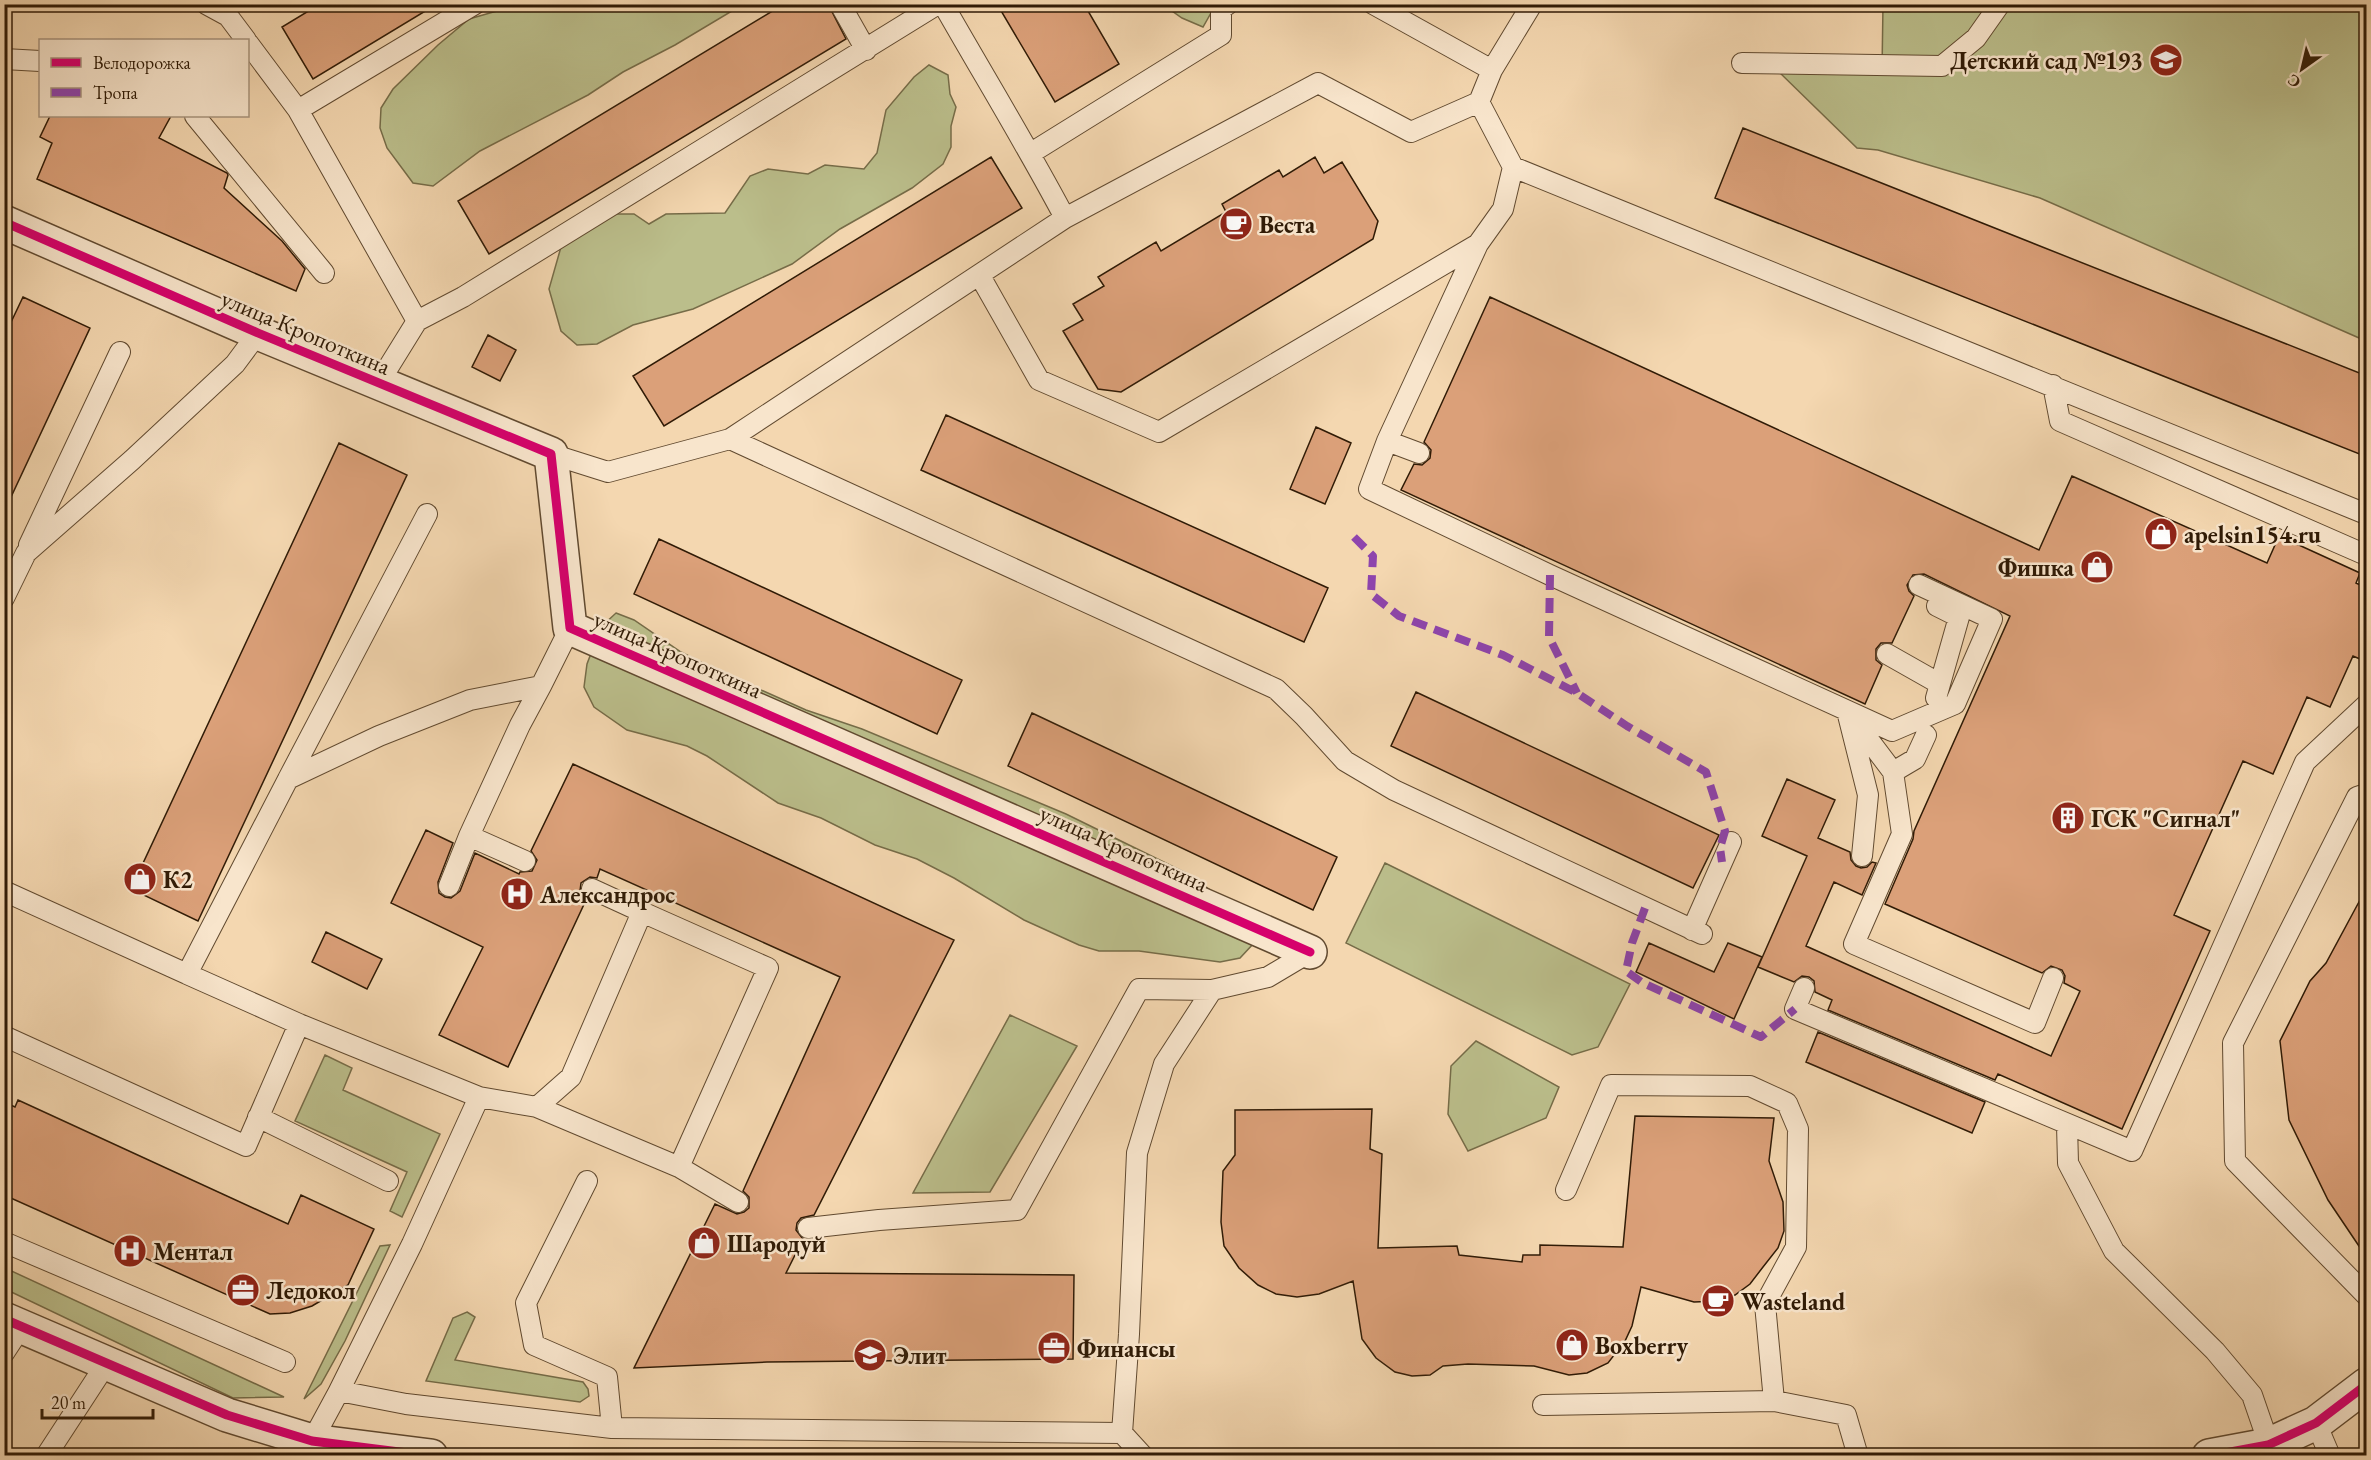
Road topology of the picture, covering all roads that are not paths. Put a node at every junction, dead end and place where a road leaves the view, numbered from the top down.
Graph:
1 (206, 4) edge
2 (475, 4) edge
3 (840, 4) edge
4 (940, 4) edge
5 (1228, 4) edge
6 (1373, 4) edge
7 (1532, 4) edge
8 (2000, 4) edge
9 (245, 39) edge
10 (249, 44) edge
11 (866, 50) junction
12 (4, 59) edge
13 (39, 61) edge
14 (1742, 63) dead end
15 (1492, 70) junction
16 (1479, 102) junction
17 (298, 111) junction
18 (196, 117) edge
19 (1031, 153) junction
20 (1513, 167) junction
21 (1065, 218) junction
22 (4, 222) edge
23 (1478, 244) junction
24 (324, 273) dead end
25 (980, 276) junction
26 (417, 321) junction
27 (258, 333) junction
28 (120, 352) dead end
29 (378, 384) junction
30 (2053, 385) junction
31 (730, 439) junction
32 (1387, 441) junction
33 (1419, 453) dead end
34 (551, 454) junction
35 (427, 514) dead end
36 (2367, 514) edge
37 (26, 553) junction
38 (2367, 555) edge
39 (4, 598) edge
40 (570, 628) junction
41 (1887, 654) dead end
42 (541, 686) junction
43 (2367, 705) edge
44 (1847, 711) junction
45 (1926, 735) dead end
46 (1893, 772) junction
47 (288, 779) junction
48 (2367, 794) edge
49 (470, 836) junction
50 (1731, 842) dead end
51 (1862, 856) dead end
52 (525, 861) dead end
53 (449, 886) dead end
54 (592, 889) dead end
55 (4, 891) edge
56 (642, 912) junction
57 (1310, 952) joint
58 (187, 974) junction
59 (2054, 978) dead end
60 (1804, 988) dead end
61 (1212, 990) junction
62 (299, 1024) junction
63 (4, 1036) edge
64 (479, 1097) junction
65 (537, 1107) junction
66 (258, 1117) junction
67 (2067, 1125) junction
68 (679, 1167) junction
69 (388, 1181) dead end
70 (587, 1181) dead end
71 (1566, 1190) dead end
72 (738, 1202) dead end
73 (808, 1228) dead end
74 (4, 1242) edge
75 (2367, 1295) edge
76 (10, 1333) edge
77 (285, 1362) dead end
78 (106, 1364) junction
79 (2367, 1385) edge
80 (339, 1391) junction
81 (1774, 1401) junction
82 (1543, 1405) dead end
83 (2316, 1423) junction
84 (612, 1428) junction
85 (1122, 1433) junction
86 (312, 1441) junction
87 (2271, 1450) edge
88 (46, 1455) edge
89 (431, 1455) edge
90 (1143, 1455) edge
91 (1858, 1455) edge
92 (2209, 1455) edge
93 (2330, 1455) edge

1 - 9 lane
2 - 17 lane
3 - 11 lane
4 - 11 lane
4 - 19 lane
5 - 19 lane
6 - 15 lane
7 - 15 lane
8 - 14 lane
10 - 17 lane
11 - 26 lane
12 - 13 lane
15 - 16 lane
16 - 20 lane
16 - 21 lane
17 - 26 lane
18 - 24 lane
19 - 21 lane
20 - 23 lane
20 - 30 lane
21 - 25 lane
22 - 27 street, улица Кропоткина
23 - 25 lane
23 - 32 lane
25 - 31 lane
26 - 29 lane
27 - 29 street, улица Кропоткина
27 - 37 lane
28 - 37 lane
29 - 34 street, улица Кропоткина
30 - 36 lane
30 - 38 lane
31 - 34 lane
31 - 50 lane
32 - 33 lane
32 - 44 lane
34 - 40 street, улица Кропоткина
35 - 47 lane
37 - 39 lane
40 - 42 lane
40 - 57 street, улица Кропоткина
41 - 44 lane
42 - 47 lane
42 - 49 lane
43 - 67 lane
44 - 46 lane
44 - 51 lane
45 - 46 lane
46 - 59 lane
47 - 58 lane
48 - 75 lane
49 - 52 lane
49 - 53 lane
54 - 56 lane
55 - 58 lane
56 - 65 lane
56 - 68 lane
57 - 61 lane
58 - 62 lane
60 - 67 lane
61 - 73 lane
61 - 85 lane
62 - 64 lane
62 - 66 lane
63 - 66 lane
64 - 65 lane
64 - 80 lane
65 - 68 lane
66 - 69 lane
67 - 87 lane
68 - 72 lane
70 - 84 lane
71 - 81 lane
74 - 77 lane
76 - 78 street
78 - 86 street
78 - 88 lane
79 - 83 street
80 - 84 lane
80 - 86 lane
81 - 82 lane
81 - 91 lane
83 - 87 street
83 - 93 lane
84 - 85 lane
85 - 90 lane
86 - 89 street
87 - 92 street

